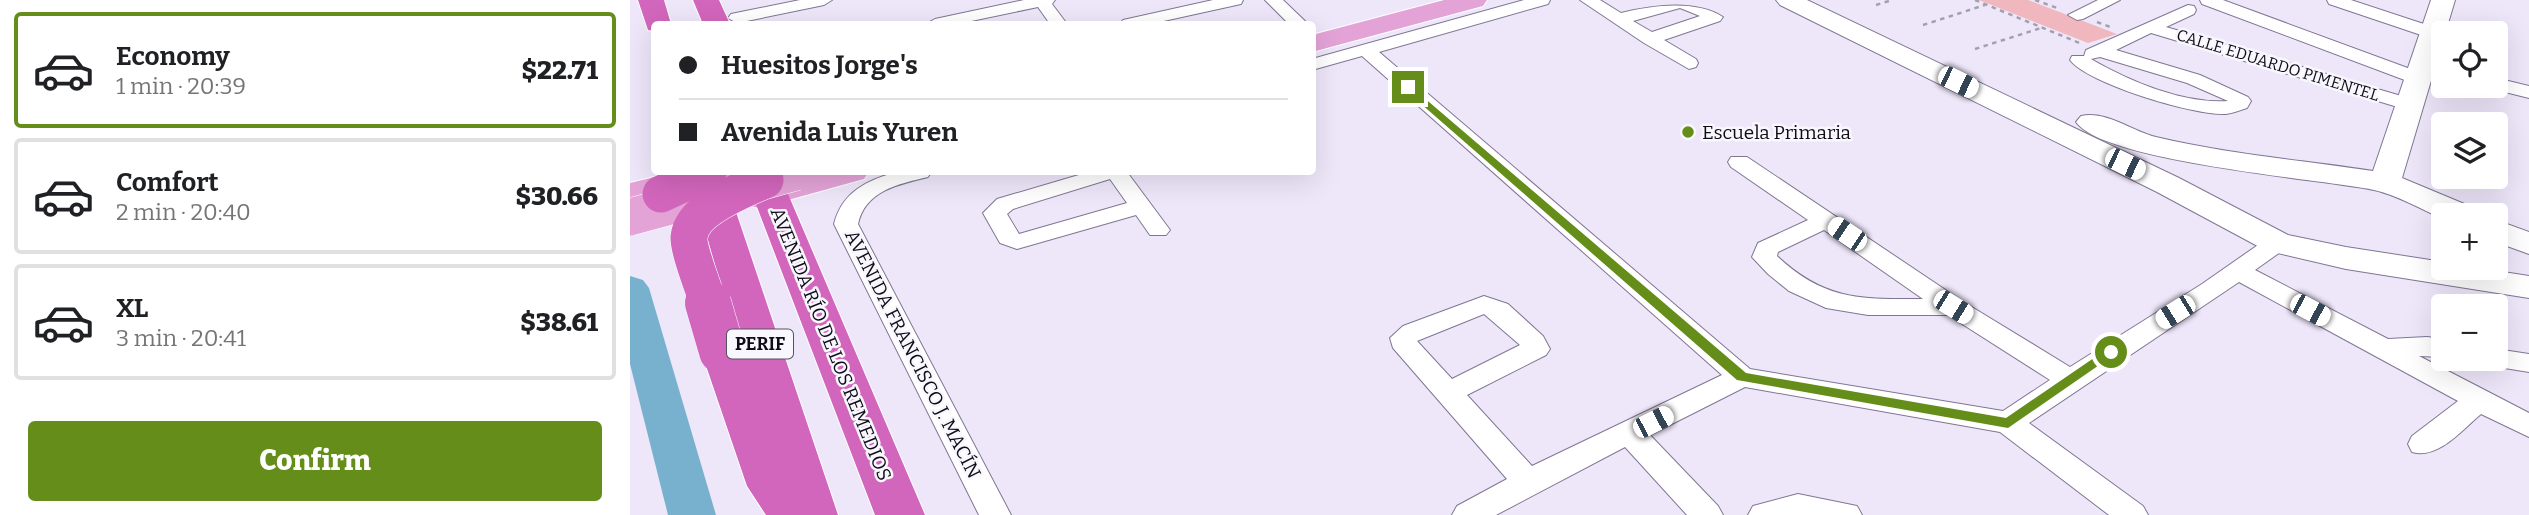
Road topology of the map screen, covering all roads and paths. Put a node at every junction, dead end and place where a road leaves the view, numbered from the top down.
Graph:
1 (651, 0) edge
2 (692, 0) edge
3 (706, 0) edge
4 (730, 0) edge
5 (824, 0) edge
6 (1043, 0) edge
7 (1235, 0) edge
8 (1273, 0) edge
9 (1299, 0) edge
10 (1404, 0) edge
11 (1434, 0) edge
12 (1474, 0) edge
13 (1542, 0) edge
14 (1588, 0) edge
15 (1788, 0) edge
16 (1831, 0) edge
17 (1892, 0) edge
18 (1975, 0) edge
19 (2112, 0) edge
20 (2208, 0) edge
21 (2335, 0) edge
22 (2443, 0) edge
23 (1876, 5) dead end
24 (1987, 5) junction
25 (2184, 5) edge
26 (2077, 16) dead end
27 (1620, 19) junction
28 (657, 21) edge
29 (694, 21) edge
30 (730, 21) edge
31 (731, 21) edge
32 (735, 21) edge
33 (948, 21) edge
34 (1056, 21) edge
35 (1142, 21) edge
36 (1299, 21) edge
37 (1303, 21) edge
38 (2437, 21) edge
39 (1316, 22) edge
40 (1316, 23) edge
41 (1923, 25) dead end
42 (2043, 27) junction
43 (2148, 27) junction
44 (2431, 32) edge
45 (1650, 39) junction
46 (1316, 43) edge
47 (2216, 46) junction
48 (1975, 49) dead end
49 (1366, 50) junction
50 (2431, 50) edge
51 (2100, 51) junction
52 (1689, 63) dead end
53 (1316, 64) edge
54 (2427, 72) edge
55 (2508, 87) edge
56 (2529, 92) edge
57 (2408, 104) junction
58 (2115, 146) junction
59 (2177, 151) junction
60 (1740, 162) dead end
61 (910, 175) edge
62 (1100, 175) edge
63 (1118, 175) edge
64 (797, 178) edge
65 (707, 180) edge
66 (2385, 182) junction
67 (2168, 185) junction
68 (640, 197) edge
69 (2434, 203) edge
70 (1143, 206) junction
71 (630, 217) edge
72 (1826, 220) junction
73 (1158, 230) dead end
74 (630, 232) edge
75 (2508, 235) edge
76 (2277, 243) junction
77 (2529, 244) edge
78 (2431, 270) edge
79 (2239, 272) junction
80 (2529, 278) edge
81 (2508, 279) edge
82 (2494, 280) edge
83 (2529, 287) edge
84 (1953, 307) junction
85 (2431, 346) edge
86 (2381, 349) junction
87 (2508, 360) edge
88 (2529, 363) edge
89 (1742, 377) junction
90 (2069, 379) junction
91 (1449, 392) dead end
92 (2479, 400) junction
93 (2008, 423) junction
94 (2529, 426) edge
95 (1631, 434) junction
96 (2423, 444) dead end
97 (1528, 482) junction
98 (794, 515) edge
99 (813, 515) edge
100 (900, 515) edge
101 (995, 515) edge
102 (1468, 515) edge
103 (1707, 515) edge
104 (1764, 515) edge
105 (1846, 515) edge
106 (2132, 515) edge

1 - 28 highway
2 - 29 highway
3 - 30 highway
4 - 31 street
5 - 32 street
6 - 33 street
6 - 34 street
7 - 35 street
8 - 36 street
9 - 37 street
10 - 39 main road
11 - 40 main road
12 - 46 main road
13 - 49 street
14 - 27 street
15 - 58 street
16 - 58 street
17 - 23 path
18 - 24 path
19 - 26 street
20 - 54 street
21 - 44 street
22 - 38 street
24 - 41 path
24 - 42 path
25 - 43 street
25 - 47 street
27 - 45 street
27 - 45 street
42 - 48 path
42 - 51 path
43 - 47 street, CALLE EDUARDO PIMENTEL
43 - 51 street
45 - 52 street
47 - 57 street, CALLE EDUARDO PIMENTEL
49 - 53 street
49 - 89 street
50 - 54 street
51 - 51 street
54 - 57 street
55 - 56 street
57 - 66 street
58 - 59 street
58 - 67 street
59 - 66 street
59 - 67 street
60 - 72 street
61 - 64 street
62 - 70 street
63 - 70 street
64 - 65 main road
64 - 68 main road, bridge
64 - 71 main road, bridge
64 - 98 highway, bridge
64 - 100 highway, AVENIDA RÍO DE LOS REMEDIOS
64 - 101 street, AVENIDA FRANCISCO J. MACÍN
65 - 68 main road
65 - 74 street
65 - 99 highway, PERIF
66 - 69 street
67 - 76 street
70 - 73 street
72 - 84 street
72 - 84 street
75 - 77 street
76 - 78 street
76 - 79 street
79 - 86 street
79 - 90 street
80 - 81 street
82 - 83 street
84 - 90 street
85 - 86 street
86 - 92 street
87 - 88 street
89 - 93 street
89 - 95 street
90 - 93 street
91 - 97 street
92 - 94 street
92 - 96 street
93 - 106 street
95 - 97 street
95 - 103 street
97 - 102 street
104 - 105 street

